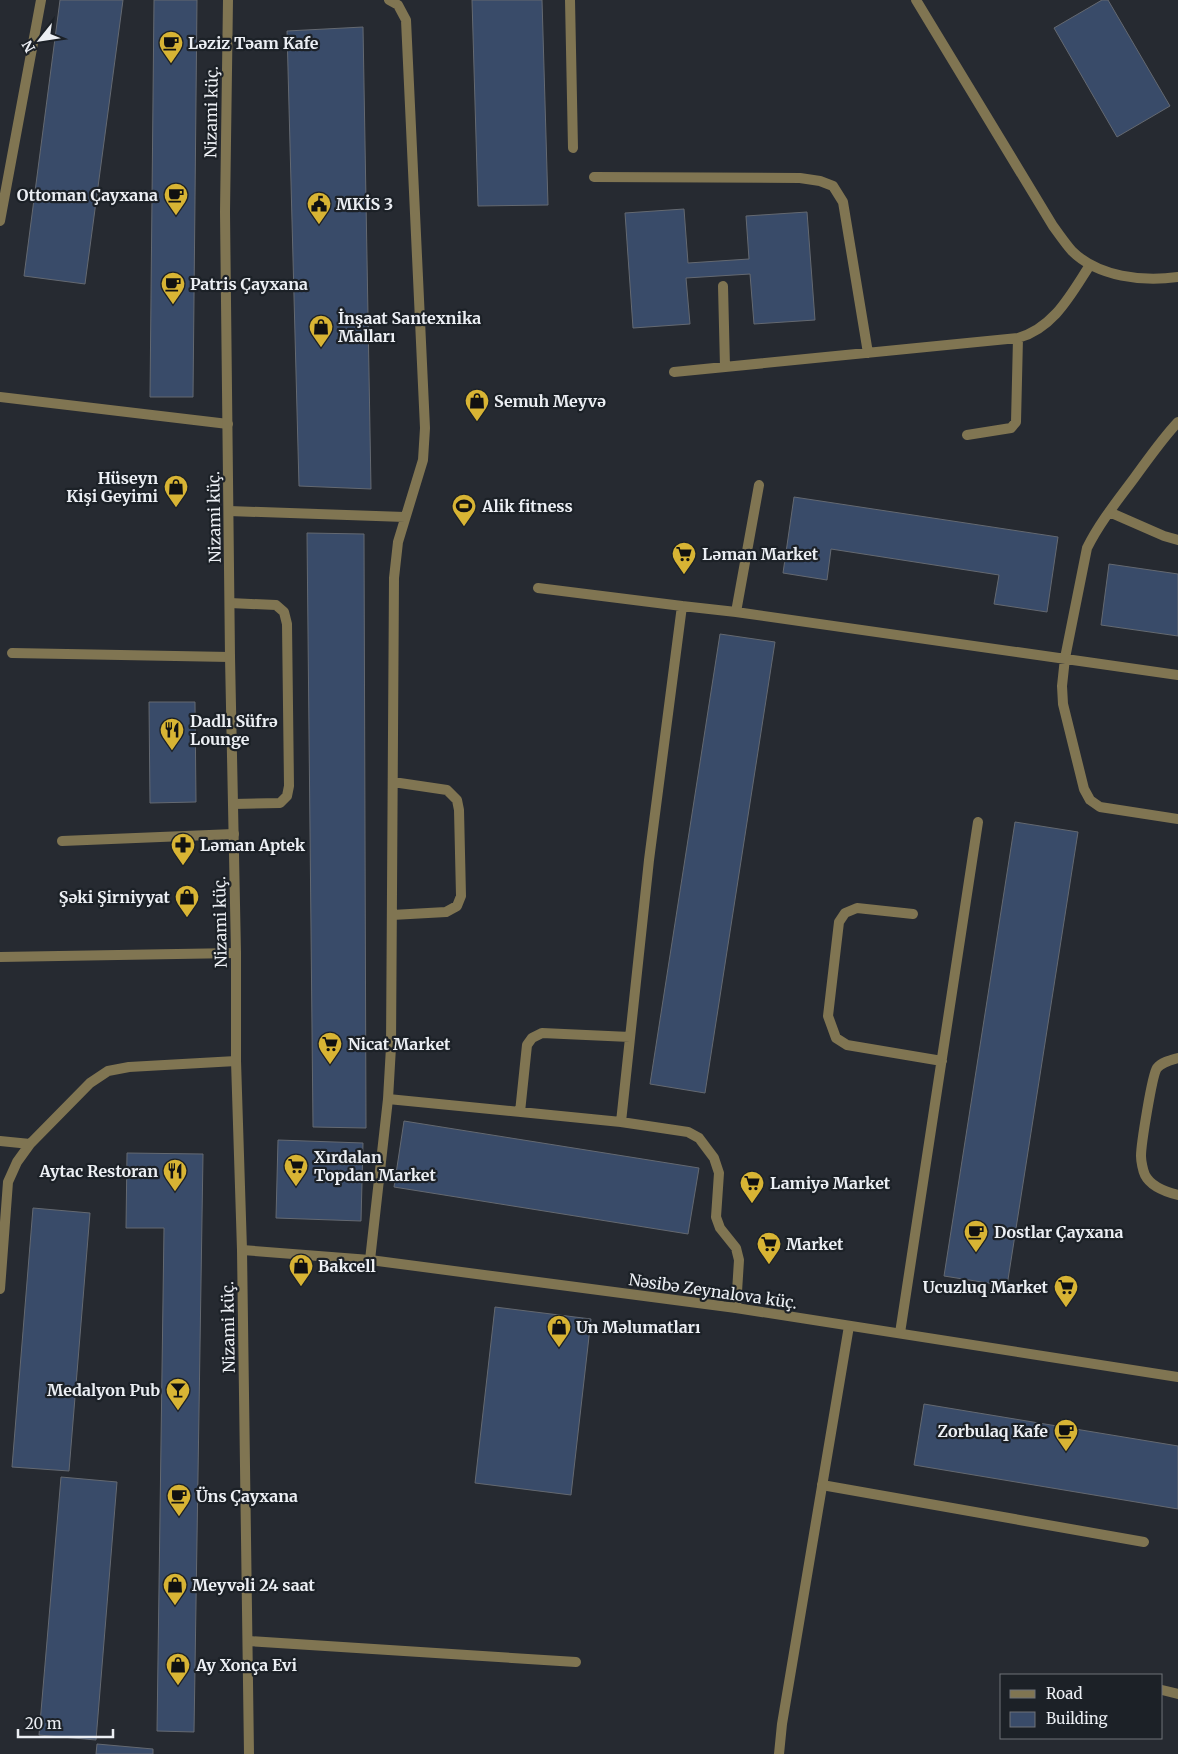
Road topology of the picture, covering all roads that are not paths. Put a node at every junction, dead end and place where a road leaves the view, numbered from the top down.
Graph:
1 (40, 0) edge
2 (228, 0) edge
3 (389, 0) edge
4 (570, 0) edge
5 (916, 0) edge
6 (573, 148) dead end
7 (594, 177) dead end
8 (0, 222) edge
9 (1090, 265) junction
10 (1178, 276) edge
11 (723, 286) dead end
12 (1018, 338) junction
13 (868, 353) junction
14 (725, 367) junction
15 (674, 372) dead end
16 (0, 397) edge
17 (1178, 422) edge
18 (228, 424) junction
19 (967, 435) dead end
20 (759, 484) dead end
21 (228, 511) junction
22 (1109, 512) junction
23 (405, 517) junction
24 (1178, 540) edge
25 (538, 588) dead end
26 (230, 603) junction
27 (682, 606) junction
28 (736, 612) junction
29 (12, 653) dead end
30 (230, 657) junction
31 (1065, 658) junction
32 (1178, 675) edge
33 (393, 782) junction
34 (233, 804) junction
35 (1178, 819) edge
36 (978, 822) dead end
37 (234, 834) junction
38 (62, 841) dead end
39 (912, 914) dead end
40 (392, 915) junction
41 (236, 953) junction
42 (0, 957) edge
43 (630, 1037) junction
44 (1178, 1058) edge
45 (236, 1061) junction
46 (942, 1061) junction
47 (388, 1099) junction
48 (520, 1112) junction
49 (621, 1122) junction
50 (0, 1141) edge
51 (30, 1144) junction
52 (1178, 1194) edge
53 (242, 1250) junction
54 (370, 1260) junction
55 (0, 1289) edge
56 (736, 1308) junction
57 (850, 1326) junction
58 (900, 1332) junction
59 (1178, 1377) edge
60 (822, 1485) junction
61 (1144, 1542) dead end
62 (248, 1641) junction
63 (576, 1662) dead end
64 (1163, 1690) edge
65 (1178, 1694) edge
66 (248, 1754) edge
67 (779, 1754) edge

1 - 8 street
2 - 18 street, Nizami küç.
3 - 23 street
4 - 6 street
5 - 9 street
7 - 13 street
9 - 10 street
9 - 12 street
11 - 14 street
12 - 13 street
12 - 19 street
13 - 14 street
14 - 15 street
16 - 18 street
17 - 22 street
18 - 21 street, Nizami küç.
20 - 28 street
21 - 23 street
21 - 26 street, Nizami küç.
22 - 24 street
22 - 31 street
23 - 33 street
25 - 27 street
26 - 30 street, Nizami küç.
26 - 34 street
27 - 28 street
27 - 43 street
28 - 31 street
29 - 30 street
30 - 34 street, Nizami küç.
31 - 32 street
31 - 35 street
33 - 40 street
33 - 40 street
34 - 37 street, Nizami küç.
36 - 46 street
37 - 38 street
37 - 41 street, Nizami küç.
39 - 46 street
40 - 47 street
41 - 42 street
41 - 45 street, Nizami küç.
43 - 48 street
43 - 49 street
44 - 52 street
45 - 51 street
45 - 53 street, Nizami küç.
46 - 58 street
47 - 48 street
47 - 54 street
48 - 49 street
49 - 56 street
50 - 51 street
51 - 55 street
53 - 54 street, Nəsibə Zeynalova küç.
53 - 62 street, Nizami küç.
54 - 56 street, Nəsibə Zeynalova küç.
56 - 57 street, Nəsibə Zeynalova küç.
57 - 58 street, Nəsibə Zeynalova küç.
57 - 60 street
58 - 59 street, Nəsibə Zeynalova küç.
60 - 61 street
60 - 67 street
62 - 63 street
62 - 66 street, Nizami küç.
64 - 65 street

